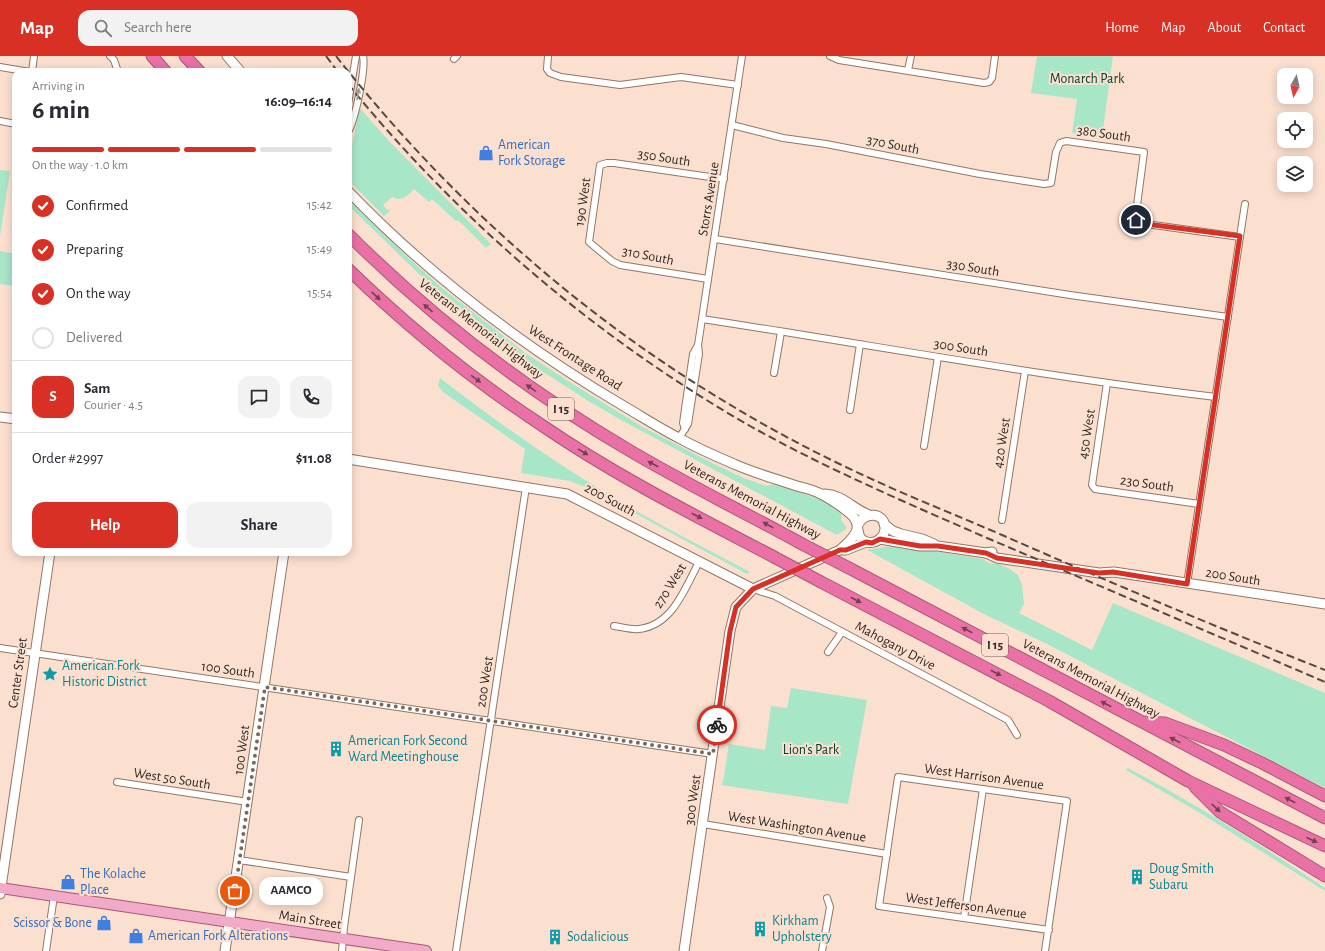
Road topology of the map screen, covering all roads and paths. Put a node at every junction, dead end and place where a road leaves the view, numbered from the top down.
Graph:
1 (34, 56) edge
2 (110, 56) edge
3 (152, 56) edge
4 (185, 56) edge
5 (227, 56) edge
6 (356, 56) edge
7 (362, 56) edge
8 (548, 56) edge
9 (742, 56) edge
10 (830, 56) edge
11 (911, 56) edge
12 (996, 56) edge
13 (0, 67) edge
14 (32, 68) edge
15 (117, 68) edge
16 (162, 68) edge
17 (196, 68) edge
18 (238, 68) edge
19 (12, 69) edge
20 (908, 70) junction
21 (352, 80) edge
22 (738, 85) junction
23 (0, 121) edge
24 (352, 122) edge
25 (12, 123) edge
26 (732, 125) junction
27 (1060, 143) joint
28 (600, 165) joint
29 (724, 180) junction
30 (352, 195) edge
31 (1245, 204) dead end
32 (1240, 236) junction
33 (352, 238) edge
34 (715, 238) junction
35 (589, 242) joint
36 (352, 273) edge
37 (708, 279) junction
38 (1228, 317) junction
39 (702, 318) junction
40 (781, 332) junction
41 (860, 344) junction
42 (938, 357) junction
43 (1025, 371) junction
44 (774, 373) dead end
45 (1107, 383) junction
46 (1216, 398) junction
47 (850, 410) dead end
48 (0, 417) edge
49 (12, 418) edge
50 (679, 438) junction
51 (924, 446) dead end
52 (352, 461) edge
53 (526, 487) junction
54 (1093, 487) joint
55 (822, 494) junction
56 (1199, 504) junction
57 (869, 515) junction
58 (1002, 520) dead end
59 (884, 524) junction
60 (857, 529) junction
61 (880, 539) junction
62 (866, 542) junction
63 (938, 546) junction
64 (840, 550) junction
65 (49, 556) edge
66 (283, 556) edge
67 (699, 562) junction
68 (1187, 584) junction
69 (753, 589) junction
70 (1325, 604) edge
71 (614, 626) dead end
72 (842, 632) junction
73 (0, 648) edge
74 (828, 652) dead end
75 (35, 654) junction
76 (265, 687) junction
77 (491, 721) junction
78 (1141, 722) junction
79 (1017, 735) dead end
80 (713, 754) junction
81 (1188, 781) junction
82 (117, 782) dead end
83 (983, 789) junction
84 (1325, 796) edge
85 (248, 802) junction
86 (1325, 818) edge
87 (359, 820) dead end
88 (703, 824) junction
89 (1325, 846) edge
90 (887, 854) junction
91 (239, 860) junction
92 (1325, 876) edge
93 (351, 877) junction
94 (0, 890) edge
95 (54, 896) junction
96 (827, 898) dead end
97 (964, 918) junction
98 (230, 922) junction
99 (1048, 930) junction
100 (344, 940) junction
101 (46, 951) edge
102 (225, 951) edge
103 (342, 951) edge
104 (426, 951) edge
105 (456, 951) edge
106 (684, 951) edge
107 (822, 951) edge
108 (1046, 951) edge

1 - 14 street
2 - 15 street
3 - 16 highway
4 - 17 highway
5 - 18 street
6 - 21 street
24 -> 7 street
8 - 22 street
9 - 22 street, Storrs Avenue
10 - 20 street
11 - 20 street
12 - 20 street
13 - 19 street
22 - 26 street, Storrs Avenue
23 - 25 street
26 - 27 street, 370 South
26 - 29 street, Storrs Avenue
27 - 32 street, 380 South
28 - 29 street, 350 South
28 - 35 street, 190 West
29 - 34 street, Storrs Avenue
30 - 50 street, West Frontage Road
31 - 32 street
32 - 38 street
78 -> 33 highway, Veterans Memorial Highway / I 15, bridge
34 - 37 street, Storrs Avenue
34 - 38 street, 330 South
35 - 37 street, 310 South
36 -> 81 highway, I 15, bridge
37 - 39 street, Storrs Avenue
38 - 46 street
39 - 40 street, 300 South
39 - 50 street, Storrs Avenue
40 - 41 street, 300 South
40 - 44 street
41 - 42 street, 300 South
41 - 47 street
42 - 43 street, 300 South
42 - 51 street
43 - 45 street, 300 South
43 - 58 street, 420 West
45 - 46 street, 300 South
45 - 54 street, 450 West
46 - 56 street
48 - 49 street
50 - 55 street, West Frontage Road
52 - 53 street, 200 South
53 - 67 street, 200 South
53 - 77 street, 200 West
54 - 56 street, 230 South
55 - 57 street, West Frontage Road
55 - 60 street, West Frontage Road
56 - 68 street
57 - 59 street
57 - 60 street
59 - 61 street
59 - 63 street, 200 South
60 - 62 street
60 - 64 street
61 - 62 street
61 - 63 street, 200 South
62 - 64 street
63 - 68 street, 200 South
64 - 69 street
65 - 75 street, Center Street
66 - 76 street, 100 West
67 - 69 street, 200 South
67 - 71 street, 270 West
68 - 70 street, 200 South
69 - 72 street, Mahogany Drive
69 - 80 street, 300 West
72 - 74 street
72 - 79 street, Mahogany Drive
73 - 75 street, 100 South
75 - 76 street, 100 South
75 - 94 street, Center Street
76 - 77 street, 100 South
76 - 85 street, 100 West
77 - 80 street, 100 South
77 - 105 street, 200 West
78 - 84 highway
86 -> 78 highway, Veterans Memorial Highway / I 15
80 - 88 street, 300 West
81 -> 89 highway, I 15
81 -> 92 highway
82 - 85 street, West 50 South
83 - 90 street, West Harrison Avenue
83 - 97 street
83 - 99 street, West Harrison Avenue
85 - 91 street, 100 West
87 - 93 street
88 - 90 street, West Washington Avenue
88 - 106 street, 300 West
90 - 97 street, West Jefferson Avenue
91 - 93 street
91 - 98 street, 100 West
93 - 100 street
94 - 95 main road, Main Street
95 - 98 main road, Main Street
95 - 101 street
96 - 107 street
97 - 99 street, West Jefferson Avenue
98 - 100 main road, Main Street
98 - 102 street, 100 West
99 - 108 street
100 - 103 street
100 - 104 main road, Main Street

